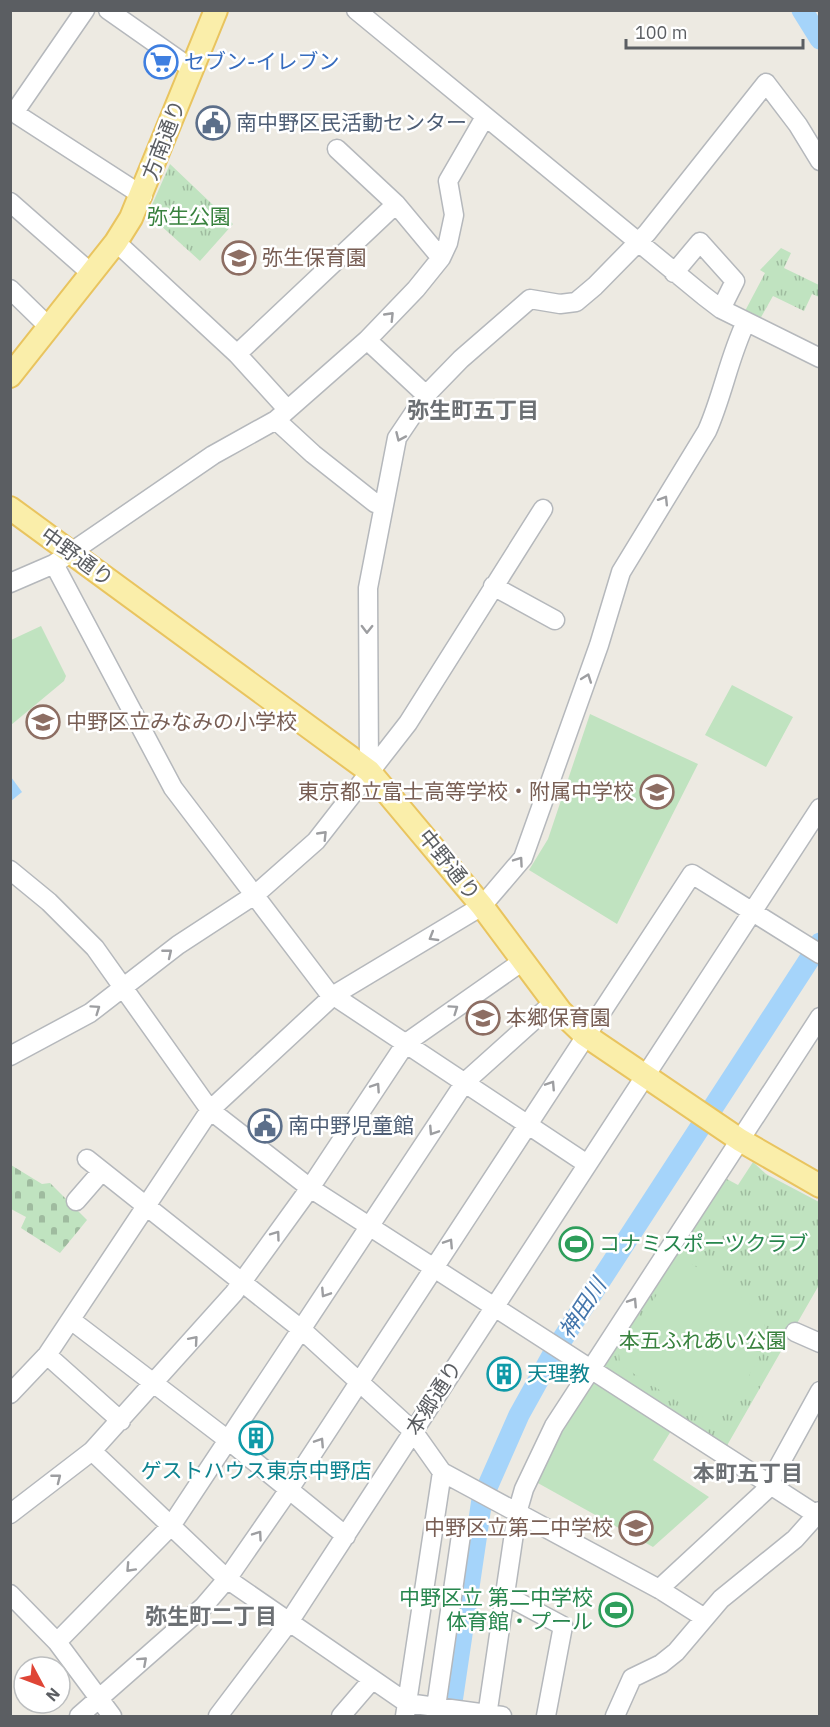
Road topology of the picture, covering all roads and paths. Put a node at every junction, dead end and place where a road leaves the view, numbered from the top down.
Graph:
1 (85, 10) edge
2 (108, 10) edge
3 (216, 10) edge
4 (356, 10) edge
5 (192, 69) junction
6 (12, 111) edge
7 (485, 117) junction
8 (337, 149) dead end
9 (819, 161) edge
10 (143, 196) junction
11 (10, 202) edge
12 (396, 204) junction
13 (116, 242) junction
14 (637, 243) junction
15 (441, 258) junction
16 (674, 273) junction
17 (92, 274) junction
18 (10, 289) edge
19 (721, 309) junction
20 (746, 322) junction
21 (50, 328) junction
22 (367, 340) junction
23 (237, 354) junction
24 (819, 358) edge
25 (10, 376) edge
26 (426, 395) junction
27 (281, 414) junction
28 (383, 505) junction
29 (10, 508) edge
30 (543, 509) dead end
31 (56, 561) junction
32 (10, 584) edge
33 (493, 586) junction
34 (555, 620) dead end
35 (369, 762) junction
36 (819, 808) edge
37 (10, 870) edge
38 (256, 894) junction
39 (482, 906) junction
40 (751, 913) junction
41 (819, 954) edge
42 (523, 961) junction
43 (123, 990) junction
44 (334, 995) junction
45 (554, 1002) junction
46 (819, 1017) edge
47 (585, 1035) junction
48 (406, 1043) junction
49 (11, 1053) edge
50 (645, 1076) junction
51 (465, 1082) junction
52 (210, 1110) junction
53 (527, 1123) junction
54 (740, 1140) junction
55 (87, 1159) dead end
56 (587, 1164) junction
57 (102, 1171) junction
58 (819, 1186) edge
59 (310, 1188) junction
60 (76, 1201) dead end
61 (147, 1206) junction
62 (369, 1226) junction
63 (433, 1267) junction
64 (242, 1282) junction
65 (494, 1306) junction
66 (71, 1320) junction
67 (301, 1329) junction
68 (795, 1332) dead end
69 (819, 1343) edge
70 (47, 1355) junction
71 (590, 1369) junction
72 (359, 1382) junction
73 (154, 1383) junction
74 (819, 1391) edge
75 (10, 1394) edge
76 (121, 1421) junction
77 (412, 1431) junction
78 (228, 1440) junction
79 (92, 1451) junction
80 (442, 1472) junction
81 (769, 1485) junction
82 (288, 1491) junction
83 (818, 1513) edge
84 (10, 1514) edge
85 (517, 1514) junction
86 (171, 1526) junction
87 (461, 1534) dead end
88 (346, 1536) junction
89 (227, 1579) junction
90 (659, 1589) junction
91 (10, 1594) edge
92 (505, 1595) junction
93 (703, 1620) junction
94 (290, 1622) junction
95 (57, 1642) junction
96 (372, 1680) junction
97 (100, 1700) junction
98 (437, 1708) junction
99 (406, 1710) edge
100 (79, 1716) edge
101 (112, 1716) edge
102 (218, 1716) edge
103 (342, 1716) edge
104 (492, 1716) edge
105 (546, 1716) edge
106 (615, 1716) edge

1 - 6 street
2 - 5 street
3 - 5 main road, 方南通り
4 - 7 street
5 - 10 main road, 方南通り
6 - 10 street
7 - 14 street
7 - 15 street
8 - 12 street
9 - 14 street
10 - 13 main road, 方南通り
11 - 17 street
12 - 15 street
12 - 23 street
13 - 17 main road, 方南通り
13 - 23 street
14 - 16 street
14 - 26 street
22 -> 15 street
16 - 19 street
16 - 19 street
17 - 21 main road, 方南通り
18 - 21 street
19 - 20 street
20 - 24 street
39 -> 20 street
21 - 25 main road, 方南通り
22 - 26 street
22 - 27 street
23 - 27 street
26 -> 28 street
27 - 28 street
27 - 31 street
28 -> 35 street
29 - 31 main road, 中野通り
30 - 33 street
31 - 32 street
31 - 35 main road, 中野通り
31 - 38 street
33 - 34 street
33 - 35 street
38 -> 35 street
35 - 39 main road, 中野通り
36 - 40 street, 本郷通り
37 - 43 street
43 -> 38 street
38 - 44 street
39 - 42 main road, 中野通り
39 -> 44 street
40 - 41 street
40 - 47 street
40 - 50 street, 本郷通り
42 - 45 main road, 中野通り
48 -> 42 street
49 -> 43 street
43 - 52 street
44 - 48 street
44 - 52 street
45 - 47 main road, 中野通り
45 - 51 street
46 - 54 street
47 - 50 main road, 中野通り
53 -> 47 street
48 - 51 street
59 -> 48 street
50 - 54 main road, 中野通り
50 - 56 street, 本郷通り
51 - 53 street
51 -> 62 street
52 - 59 street
52 - 61 street
53 - 56 street
63 -> 53 street
54 - 58 main road, 中野通り
71 -> 54 street
55 - 57 street
56 - 65 street, 本郷通り
57 - 60 street
57 - 61 street
59 - 62 street
64 -> 59 street
61 - 64 street
61 - 66 street
62 - 63 street
62 -> 67 street
63 - 65 street
63 - 72 street
64 - 67 street
73 -> 64 street
65 - 71 street
65 - 77 street, 本郷通り
66 - 70 street
66 - 73 street
67 - 72 street
67 - 78 street
68 - 69 street
70 - 75 street
70 - 76 street
71 - 81 street
71 - 85 street
72 - 77 street
82 -> 72 street
73 - 76 street
73 - 78 street
74 - 81 street
76 - 79 street
77 - 80 street
77 - 88 street, 本郷通り
78 - 82 street
78 - 86 street
84 -> 79 street
79 - 86 street
80 - 85 street
80 - 99 street
81 - 83 street
81 - 90 street
82 - 88 street
89 -> 82 street
83 - 93 street
85 - 90 street
85 - 92 street
86 - 89 street
86 -> 95 street
87 - 98 street
88 - 94 street, 本郷通り
89 - 94 street
97 -> 89 street
90 - 93 street
91 - 95 street
92 - 104 street
92 - 105 street
93 - 106 street
94 - 96 street
94 - 102 street, 本郷通り
95 - 97 street
96 - 99 street
96 - 103 street
97 - 100 street
97 - 101 street
98 - 99 street
98 - 104 street

